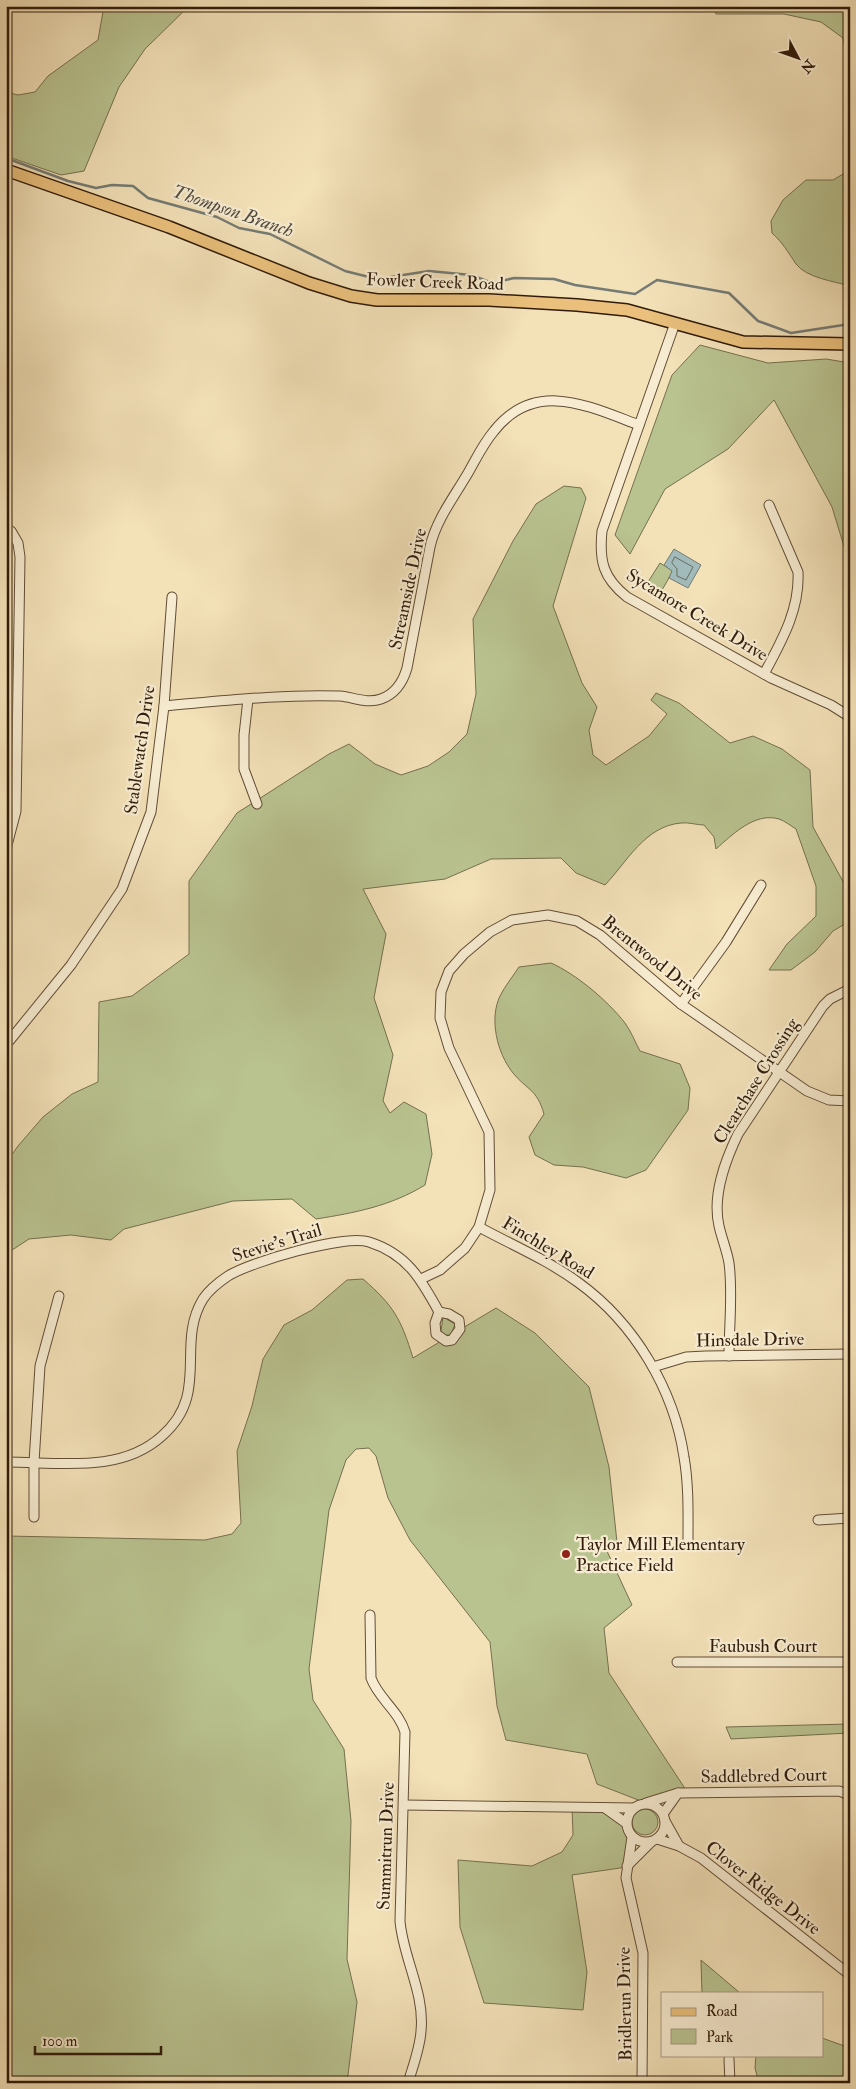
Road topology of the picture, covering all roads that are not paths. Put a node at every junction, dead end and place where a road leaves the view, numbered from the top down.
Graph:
1 (6, 170) edge
2 (675, 323) junction
3 (850, 344) edge
4 (639, 425) junction
5 (769, 505) dead end
6 (11, 531) dead end
7 (172, 597) dead end
8 (764, 674) junction
9 (248, 700) junction
10 (164, 706) junction
11 (850, 717) edge
12 (6, 721) edge
13 (16, 721) junction
14 (257, 804) dead end
15 (6, 849) edge
16 (761, 884) dead end
17 (850, 989) edge
18 (681, 1004) junction
19 (6, 1045) edge
20 (780, 1072) junction
21 (850, 1101) edge
22 (479, 1227) junction
23 (421, 1279) junction
24 (59, 1296) dead end
25 (439, 1312) dead end
26 (850, 1354) edge
27 (729, 1356) junction
28 (653, 1367) junction
29 (6, 1462) edge
30 (34, 1462) junction
31 (34, 1517) dead end
32 (850, 1518) edge
33 (818, 1520) dead end
34 (688, 1544) dead end
35 (370, 1615) dead end
36 (677, 1662) dead end
37 (850, 1662) edge
38 (678, 1793) junction
39 (850, 1795) edge
40 (646, 1804) junction
41 (404, 1805) junction
42 (605, 1808) junction
43 (634, 1808) junction
44 (664, 1818) junction
45 (626, 1823) junction
46 (632, 1837) junction
47 (654, 1840) junction
48 (679, 1846) junction
49 (626, 1867) junction
50 (850, 1976) edge
51 (729, 2059) dead end
52 (408, 2083) edge
53 (642, 2083) edge
54 (730, 2083) edge

1 - 2 main road, Fowler Creek Road
2 - 3 main road, Fowler Creek Road
2 - 4 street, Sycamore Creek Drive
4 - 8 street, Sycamore Creek Drive
4 - 9 street, Streamside Drive
5 - 8 street
6 - 13 street
7 - 10 street, Stablewatch Drive
8 - 11 street, Sycamore Creek Drive
9 - 10 street, Streamside Drive
9 - 14 street
10 - 19 street, Stablewatch Drive
12 - 13 street
13 - 15 street
16 - 18 street
17 - 20 street, Clearchase Crossing
18 - 20 street, Brentwood Drive
18 - 22 street, Brentwood Drive
20 - 21 street, Brentwood Drive
20 - 27 street, Clearchase Crossing
22 - 23 street, Brentwood Drive
22 - 28 street, Finchley Road
23 - 25 street, Stevie’s Trail
23 - 30 street, Stevie’s Trail
24 - 30 street
26 - 27 street, Hinsdale Drive
27 - 28 street, Hinsdale Drive
28 - 34 street, Finchley Road
29 - 30 street, Stevie’s Trail
30 - 31 street
32 - 33 street
35 - 41 street, Summitrun Drive
36 - 37 street, Faubush Court
38 - 39 street, Saddlebred Court
38 - 40 street, Saddlebred Court
38 - 44 street, Saddlebred Court
40 - 43 street
40 - 44 street
41 - 42 street
41 - 52 street, Summitrun Drive
42 - 43 street
42 - 45 street
43 - 45 street
44 - 47 street
44 - 48 street, Clover Ridge Drive
45 - 46 street
46 - 47 street, Clover Ridge Drive
46 - 49 street, Bridlerun Drive
47 - 48 street, Clover Ridge Drive
47 - 49 street
48 - 50 street, Clover Ridge Drive
49 - 53 street, Bridlerun Drive
51 - 54 street

